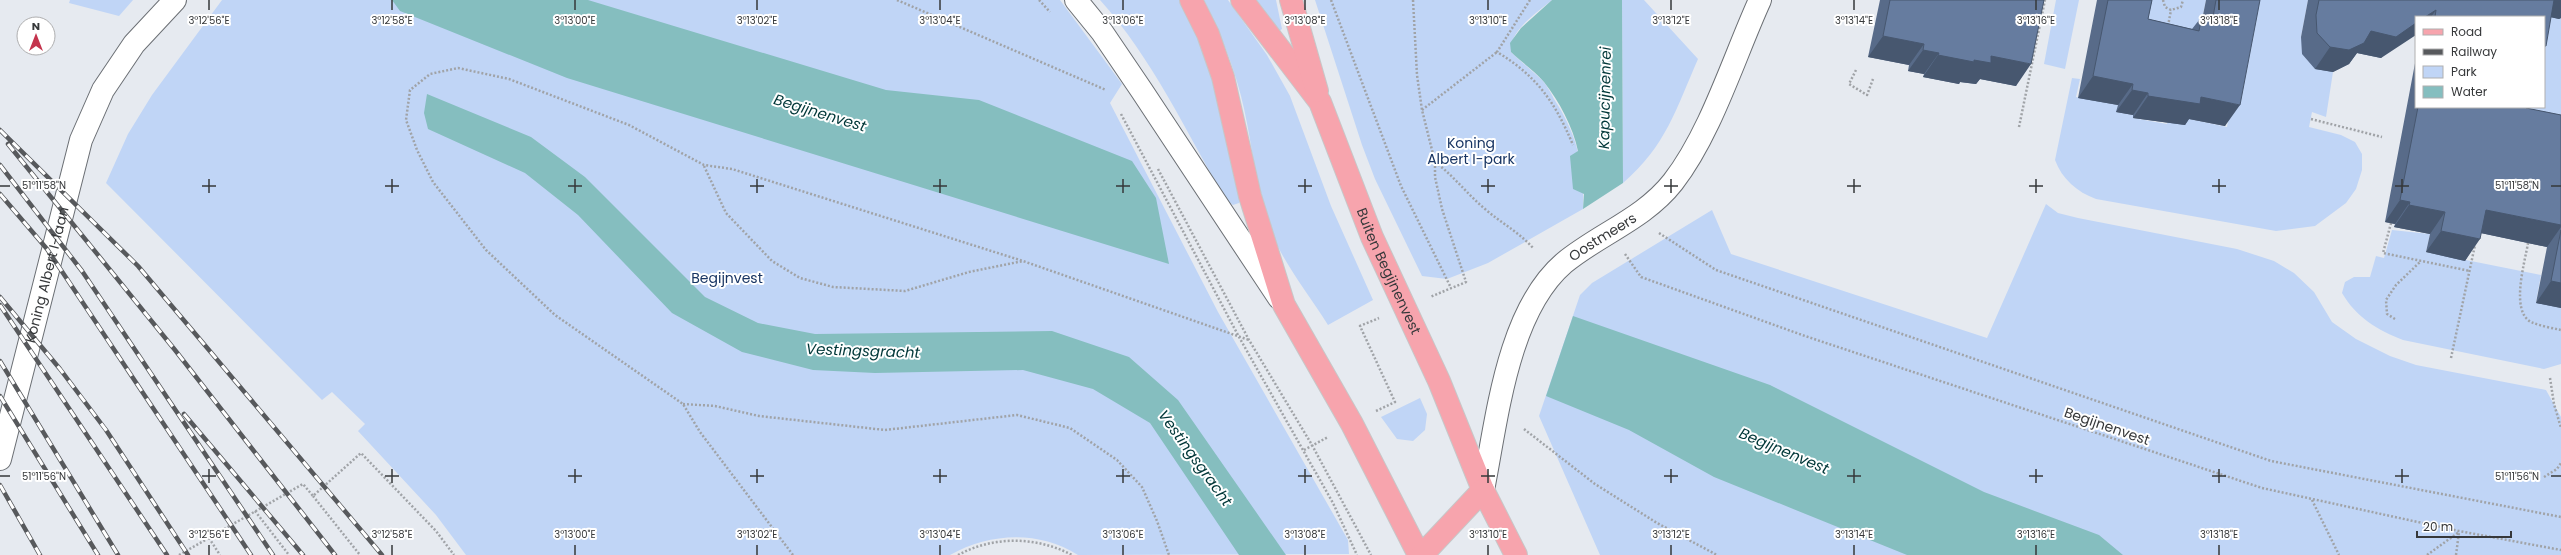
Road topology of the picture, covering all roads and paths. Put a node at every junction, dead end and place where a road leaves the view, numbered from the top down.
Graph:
1 (175, 0) edge
2 (897, 0) edge
3 (1039, 0) edge
4 (1076, 0) edge
5 (1191, 0) edge
6 (1242, 0) edge
7 (1291, 0) edge
8 (1331, 0) edge
9 (1413, 0) edge
10 (1530, 0) edge
11 (1760, 0) edge
12 (2045, 0) edge
13 (2163, 0) edge
14 (2183, 0) edge
15 (2171, 10) junction
16 (1055, 19) dead end
17 (2167, 33) edge
18 (1497, 52) junction
19 (1856, 70) dead end
20 (1873, 78) dead end
21 (1109, 91) dead end
22 (1320, 102) junction
23 (1422, 110) junction
24 (1120, 112) dead end
25 (2311, 119) dead end
26 (2019, 127) dead end
27 (2382, 137) dead end
28 (1573, 145) dead end
29 (1435, 162) junction
30 (704, 165) junction
31 (1156, 166) dead end
32 (1638, 214) junction
33 (2391, 223) dead end
34 (2476, 240) edge
35 (2528, 243) dead end
36 (1533, 248) dead end
37 (1623, 252) dead end
38 (1023, 261) junction
39 (2421, 261) junction
40 (2470, 271) junction
41 (1466, 282) dead end
42 (1451, 288) dead end
43 (1284, 305) junction
44 (2395, 319) dead end
45 (2561, 330) edge
46 (1239, 337) junction
47 (1249, 340) junction
48 (2451, 358) dead end
49 (2550, 378) dead end
50 (1395, 402) dead end
51 (683, 404) junction
52 (1377, 411) dead end
53 (2561, 428) edge
54 (1524, 429) dead end
55 (0, 459) edge
56 (2561, 463) edge
57 (2544, 477) dead end
58 (1483, 490) junction
59 (313, 496) junction
60 (2312, 500) junction
61 (255, 511) junction
62 (2561, 517) edge
63 (2459, 531) junction
64 (209, 538) junction
65 (2561, 550) edge
66 (179, 555) edge
67 (220, 555) edge
68 (288, 555) edge
69 (360, 555) edge
70 (454, 555) edge
71 (794, 555) edge
72 (958, 555) edge
73 (1072, 555) edge
74 (1169, 555) edge
75 (1357, 555) edge
76 (1371, 555) edge
77 (1420, 555) edge
78 (1516, 555) edge
79 (1717, 555) edge
80 (2339, 555) edge
81 (2427, 555) edge
82 (2456, 555) edge

1 - 55 main road, Koning Albert I-laan
2 - 21 path
3 - 16 path
4 - 43 main road
5 - 43 main road
6 - 22 main road, Buiten Begijnenvest
7 - 22 main road
8 - 42 path
9 - 23 path
10 - 18 path
11 - 32 main road, Oostmeers
12 - 26 path
13 - 15 path
14 - 15 path
15 - 17 path
18 - 23 path
18 - 28 path
19 - 20 path
22 - 58 main road, Buiten Begijnenvest
23 - 29 path
24 - 46 path
25 - 27 path
29 - 36 path
29 - 41 path
30 - 38 path
30 - 38 path
30 - 51 path
31 - 47 path
32 - 58 main road, Oostmeers
32 - 62 path
33 - 39 path
34 - 40 path
35 - 45 path
37 - 60 path, Begijnenvest
38 - 46 path
39 - 40 path
39 - 44 path
40 - 48 path
43 - 77 main road
46 - 47 path
46 - 75 path
47 - 76 path
49 - 53 path
50 - 52 path
51 - 71 path
51 - 74 path
54 - 79 path
56 - 57 path
58 - 77 main road
58 - 78 main road, Buiten Begijnenvest
59 - 61 path
59 - 69 path
59 - 70 path
60 - 63 path, Begijnenvest
60 - 80 path
61 - 64 path
61 - 68 path
63 - 65 path, Begijnenvest
63 - 81 path
63 - 82 path
64 - 66 path
64 - 67 path
72 - 73 path

